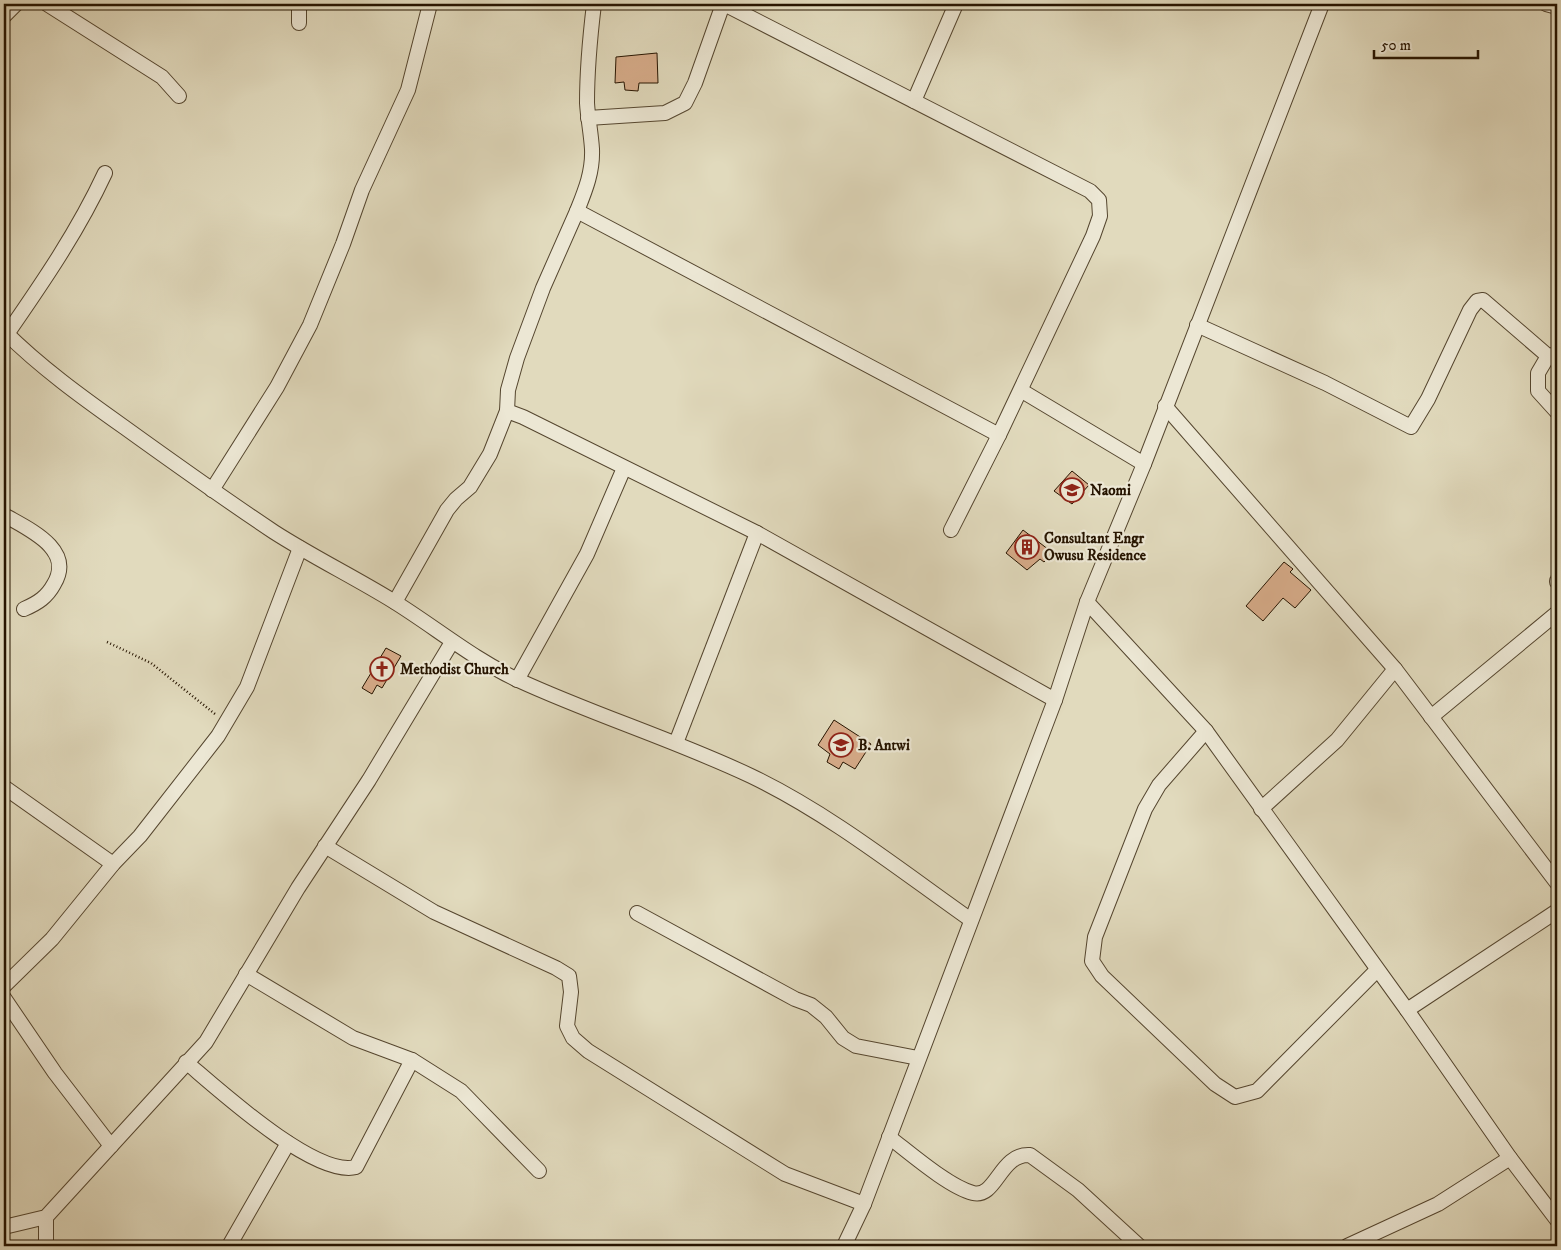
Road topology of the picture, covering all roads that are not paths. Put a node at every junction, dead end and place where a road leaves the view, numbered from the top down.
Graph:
1 (16, 4) edge
2 (47, 4) edge
3 (299, 4) edge
4 (430, 4) edge
5 (594, 4) edge
6 (724, 4) edge
7 (956, 4) edge
8 (1322, 4) edge
9 (1546, 4) edge
10 (1557, 7) edge
11 (4, 16) edge
12 (299, 23) dead end
13 (179, 96) dead end
14 (914, 101) junction
15 (588, 118) junction
16 (105, 173) dead end
17 (577, 212) junction
18 (1197, 325) junction
19 (5, 333) edge
20 (1553, 355) edge
21 (1022, 391) junction
22 (1165, 406) junction
23 (507, 411) junction
24 (1557, 412) edge
25 (999, 435) junction
26 (1144, 464) junction
27 (624, 468) junction
28 (212, 490) junction
29 (4, 515) edge
30 (951, 530) dead end
31 (757, 533) junction
32 (300, 548) junction
33 (395, 602) junction
34 (1087, 602) junction
35 (24, 608) dead end
36 (1557, 613) edge
37 (452, 642) junction
38 (1395, 669) junction
39 (517, 680) junction
40 (1055, 700) junction
41 (1431, 717) junction
42 (1206, 731) junction
43 (676, 743) junction
44 (4, 788) edge
45 (1261, 809) junction
46 (326, 846) junction
47 (113, 864) junction
48 (1557, 883) edge
49 (1557, 911) edge
50 (637, 913) dead end
51 (971, 920) junction
52 (1378, 970) junction
53 (246, 974) junction
54 (4, 986) edge
55 (4, 998) edge
56 (1407, 1010) junction
57 (918, 1058) junction
58 (412, 1060) junction
59 (186, 1062) junction
60 (889, 1137) junction
61 (288, 1143) junction
62 (111, 1146) junction
63 (1510, 1158) junction
64 (540, 1171) dead end
65 (864, 1204) junction
66 (1555, 1212) edge
67 (46, 1217) junction
68 (4, 1227) edge
69 (46, 1246) edge
70 (229, 1246) edge
71 (844, 1246) edge
72 (1139, 1246) edge
73 (1347, 1246) edge

1 - 11 street
2 - 13 street
3 - 12 street
4 - 28 street
5 - 15 street
6 - 14 street
6 - 15 street
7 - 14 street
8 - 18 street
9 - 10 street
14 - 21 street
15 - 17 street
16 - 19 street
17 - 23 street
17 - 25 street
18 - 20 street
18 - 22 street
19 - 28 street
20 - 24 street
21 - 25 street
21 - 26 street
22 - 26 street
22 - 38 street
23 - 27 street
23 - 33 street
25 - 30 street
26 - 34 street
27 - 31 street
27 - 39 street
28 - 32 street
29 - 35 street
31 - 40 street
31 - 43 street
32 - 33 street
32 - 47 street
33 - 37 street
34 - 40 street
34 - 42 street
36 - 41 street
37 - 39 street
37 - 46 street
38 - 41 street
38 - 45 street
39 - 43 street
40 - 51 street
41 - 48 street
42 - 45 street
42 - 52 street
43 - 51 street
44 - 47 street
45 - 52 street
46 - 53 street
46 - 65 street
47 - 54 street
49 - 56 street
50 - 57 street
51 - 57 street
52 - 56 street
53 - 58 street
53 - 59 street
55 - 62 street
56 - 63 street
57 - 60 street
58 - 61 street
58 - 64 street
59 - 61 street
59 - 62 street
60 - 65 street
60 - 72 street
61 - 70 street
62 - 67 street
63 - 66 street
63 - 73 street
65 - 71 street
67 - 68 street
67 - 69 street

